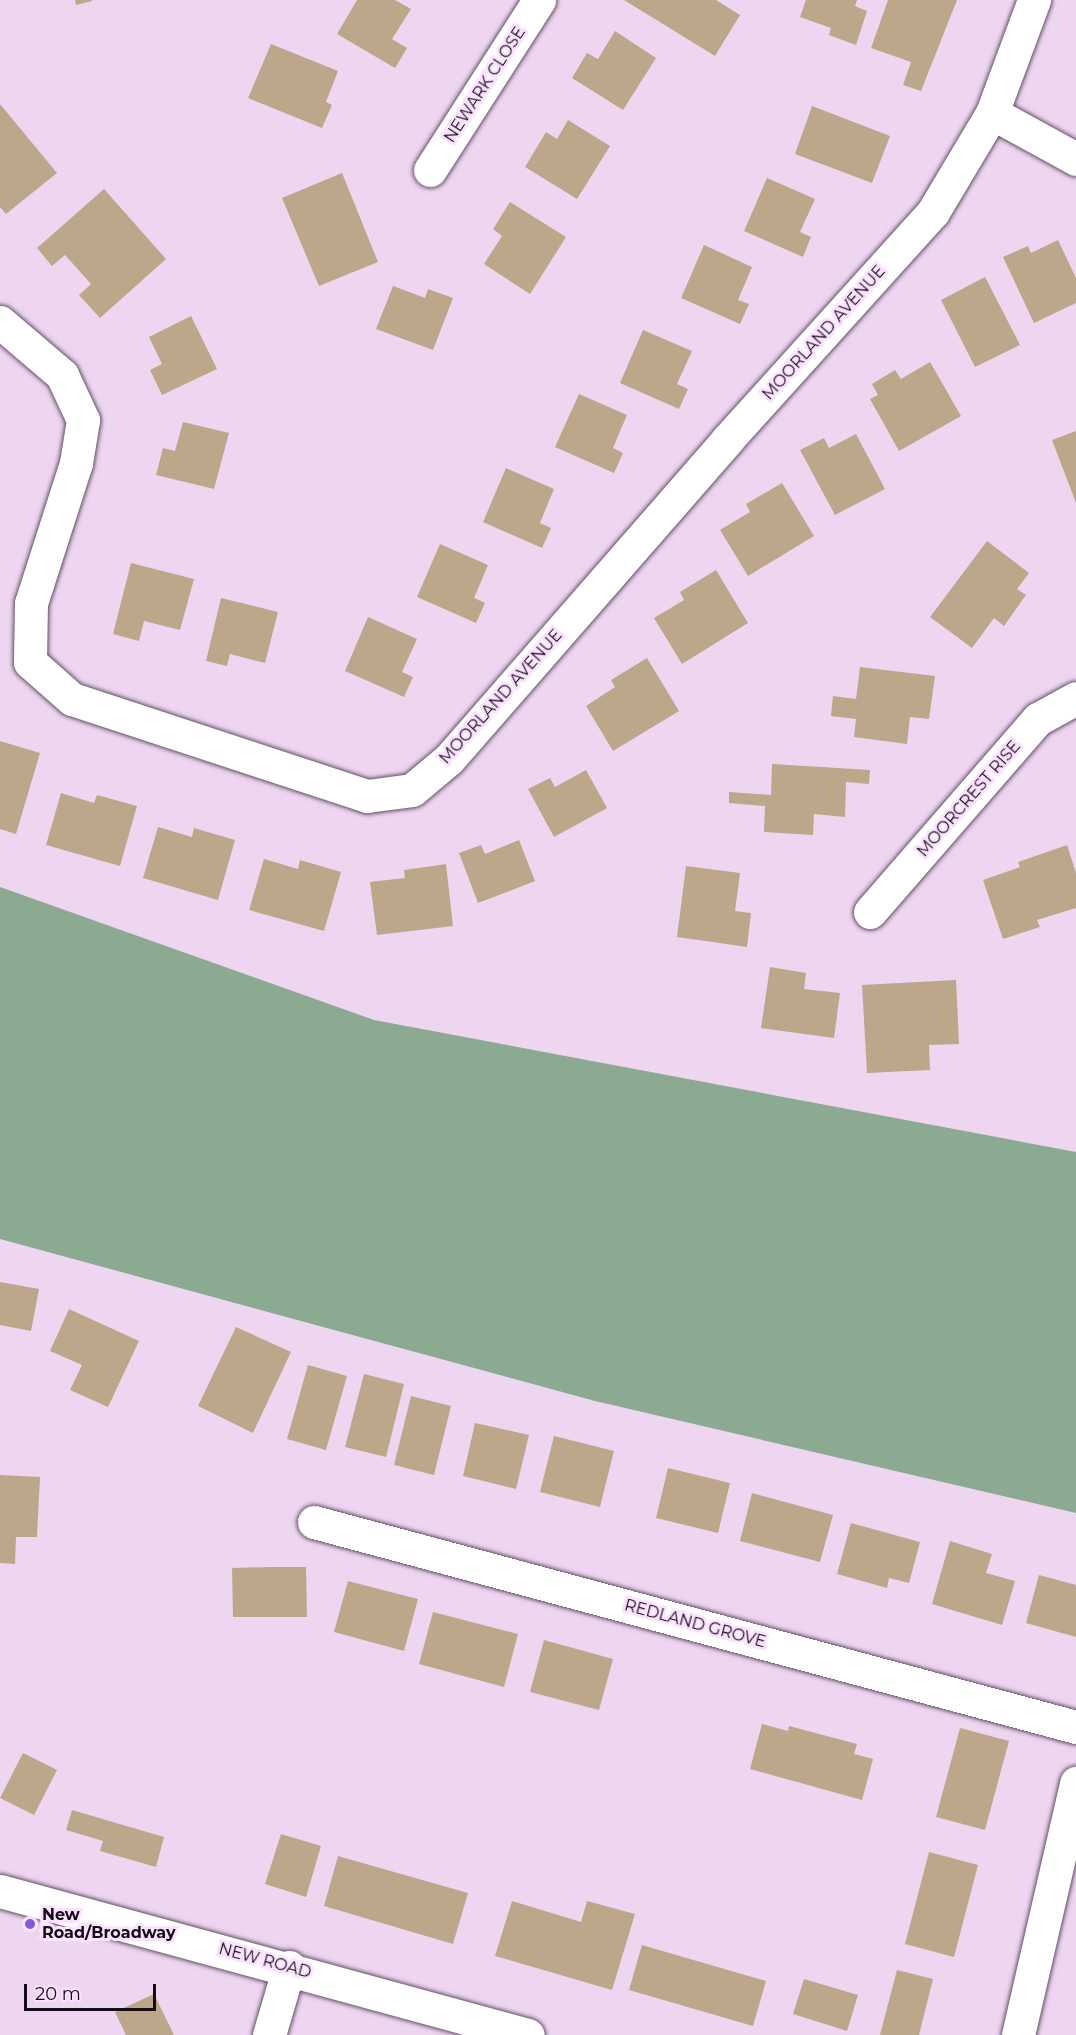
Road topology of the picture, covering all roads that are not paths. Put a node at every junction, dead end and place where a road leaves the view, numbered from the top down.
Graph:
1 (539, 0) edge
2 (1034, 0) edge
3 (992, 113) junction
4 (1076, 159) edge
5 (430, 170) dead end
6 (0, 322) edge
7 (1076, 698) edge
8 (870, 912) dead end
9 (314, 1522) dead end
10 (1076, 1727) edge
11 (1076, 1783) edge
12 (0, 1891) edge
13 (288, 1967) junction
14 (269, 2035) edge
15 (528, 2035) edge
16 (1018, 2035) edge

1 - 5 street, NEWARK CLOSE
2 - 3 street, MOORLAND AVENUE
3 - 4 street
3 - 6 street, MOORLAND AVENUE
7 - 8 street, MOORCREST RISE
9 - 10 street, REDLAND GROVE
11 - 16 street
12 - 13 street, NEW ROAD
13 - 14 street
13 - 15 street, NEW ROAD

